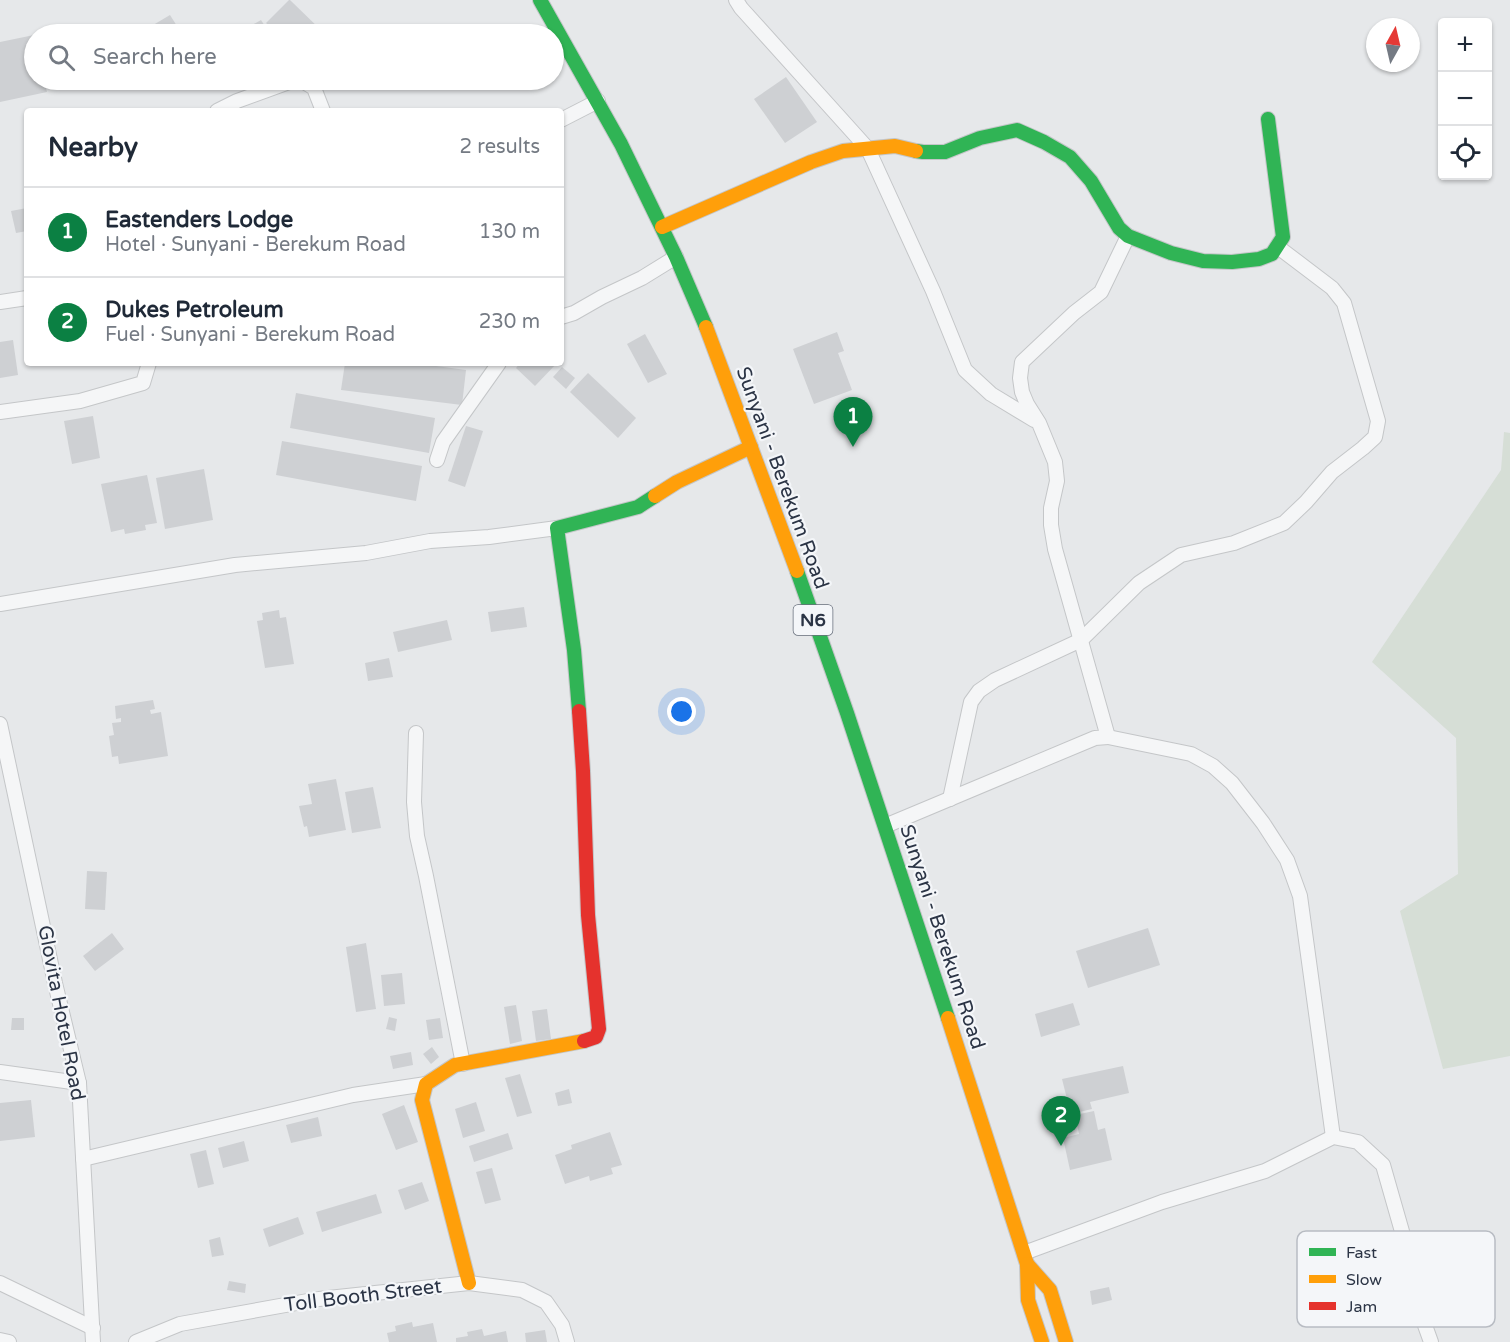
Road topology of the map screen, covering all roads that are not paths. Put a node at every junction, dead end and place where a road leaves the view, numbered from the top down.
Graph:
1 (540, 0) edge
2 (741, 3) edge
3 (554, 24) edge
4 (564, 42) edge
5 (267, 90) edge
6 (315, 90) edge
7 (598, 101) junction
8 (223, 108) edge
9 (322, 108) edge
10 (564, 118) edge
11 (1268, 119) dead end
12 (868, 149) junction
13 (662, 227) junction
14 (1128, 236) junction
15 (1278, 247) junction
16 (676, 257) junction
17 (24, 298) edge
18 (0, 302) edge
19 (564, 317) edge
20 (148, 366) edge
21 (497, 366) edge
22 (0, 412) edge
23 (1039, 423) junction
24 (751, 447) junction
25 (437, 460) dead end
26 (557, 528) junction
27 (0, 604) edge
28 (1081, 640) junction
29 (0, 724) edge
30 (416, 733) dead end
31 (1108, 737) junction
32 (950, 799) junction
33 (885, 826) junction
34 (463, 1064) junction
35 (0, 1072) edge
36 (79, 1083) junction
37 (426, 1084) junction
38 (1333, 1137) junction
39 (83, 1159) junction
40 (1402, 1231) edge
41 (1025, 1259) junction
42 (469, 1282) junction
43 (0, 1283) edge
44 (1426, 1327) edge
45 (93, 1328) junction
46 (0, 1340) edge
47 (9, 1342) edge
48 (93, 1342) edge
49 (136, 1342) edge
50 (567, 1342) edge
51 (1042, 1342) edge
52 (1066, 1342) edge
53 (1431, 1342) edge

1 - 3 street, Sunyani - Berekum Road / N6
2 - 12 street
4 - 7 street, Sunyani - Berekum Road / N6
5 - 8 street
6 - 9 street
7 - 10 street
7 - 13 street, Sunyani - Berekum Road / N6
11 - 15 street
12 - 13 street
12 - 14 street
12 - 23 street
13 - 16 street, Sunyani - Berekum Road / N6
14 - 15 street
14 - 23 street
15 - 28 street
16 - 19 street
16 - 24 street, Sunyani - Berekum Road / N6
17 - 18 street
20 - 22 street
21 - 25 street
23 - 28 street
24 - 26 street
24 - 33 street, Sunyani - Berekum Road / N6
26 - 27 street
26 - 34 street
28 - 31 street
28 - 32 street
29 - 36 street, Glovita Hotel Road
30 - 34 street
31 - 32 street
31 - 38 street
32 - 33 street
33 - 41 street, Sunyani - Berekum Road / N6
34 - 37 street
35 - 36 street
36 - 39 street, Glovita Hotel Road
37 - 39 street
37 - 42 street
38 - 40 street
38 - 41 street
39 - 45 street, Glovita Hotel Road
41 - 51 street, Sunyani - Berekum Road / N6
41 - 52 street, Sunyani - Berekum Road / N6
42 - 49 street, Toll Booth Street
42 - 50 street, Toll Booth Street
43 - 45 street
44 - 53 street
45 - 48 street, Glovita Hotel Road
46 - 47 street

